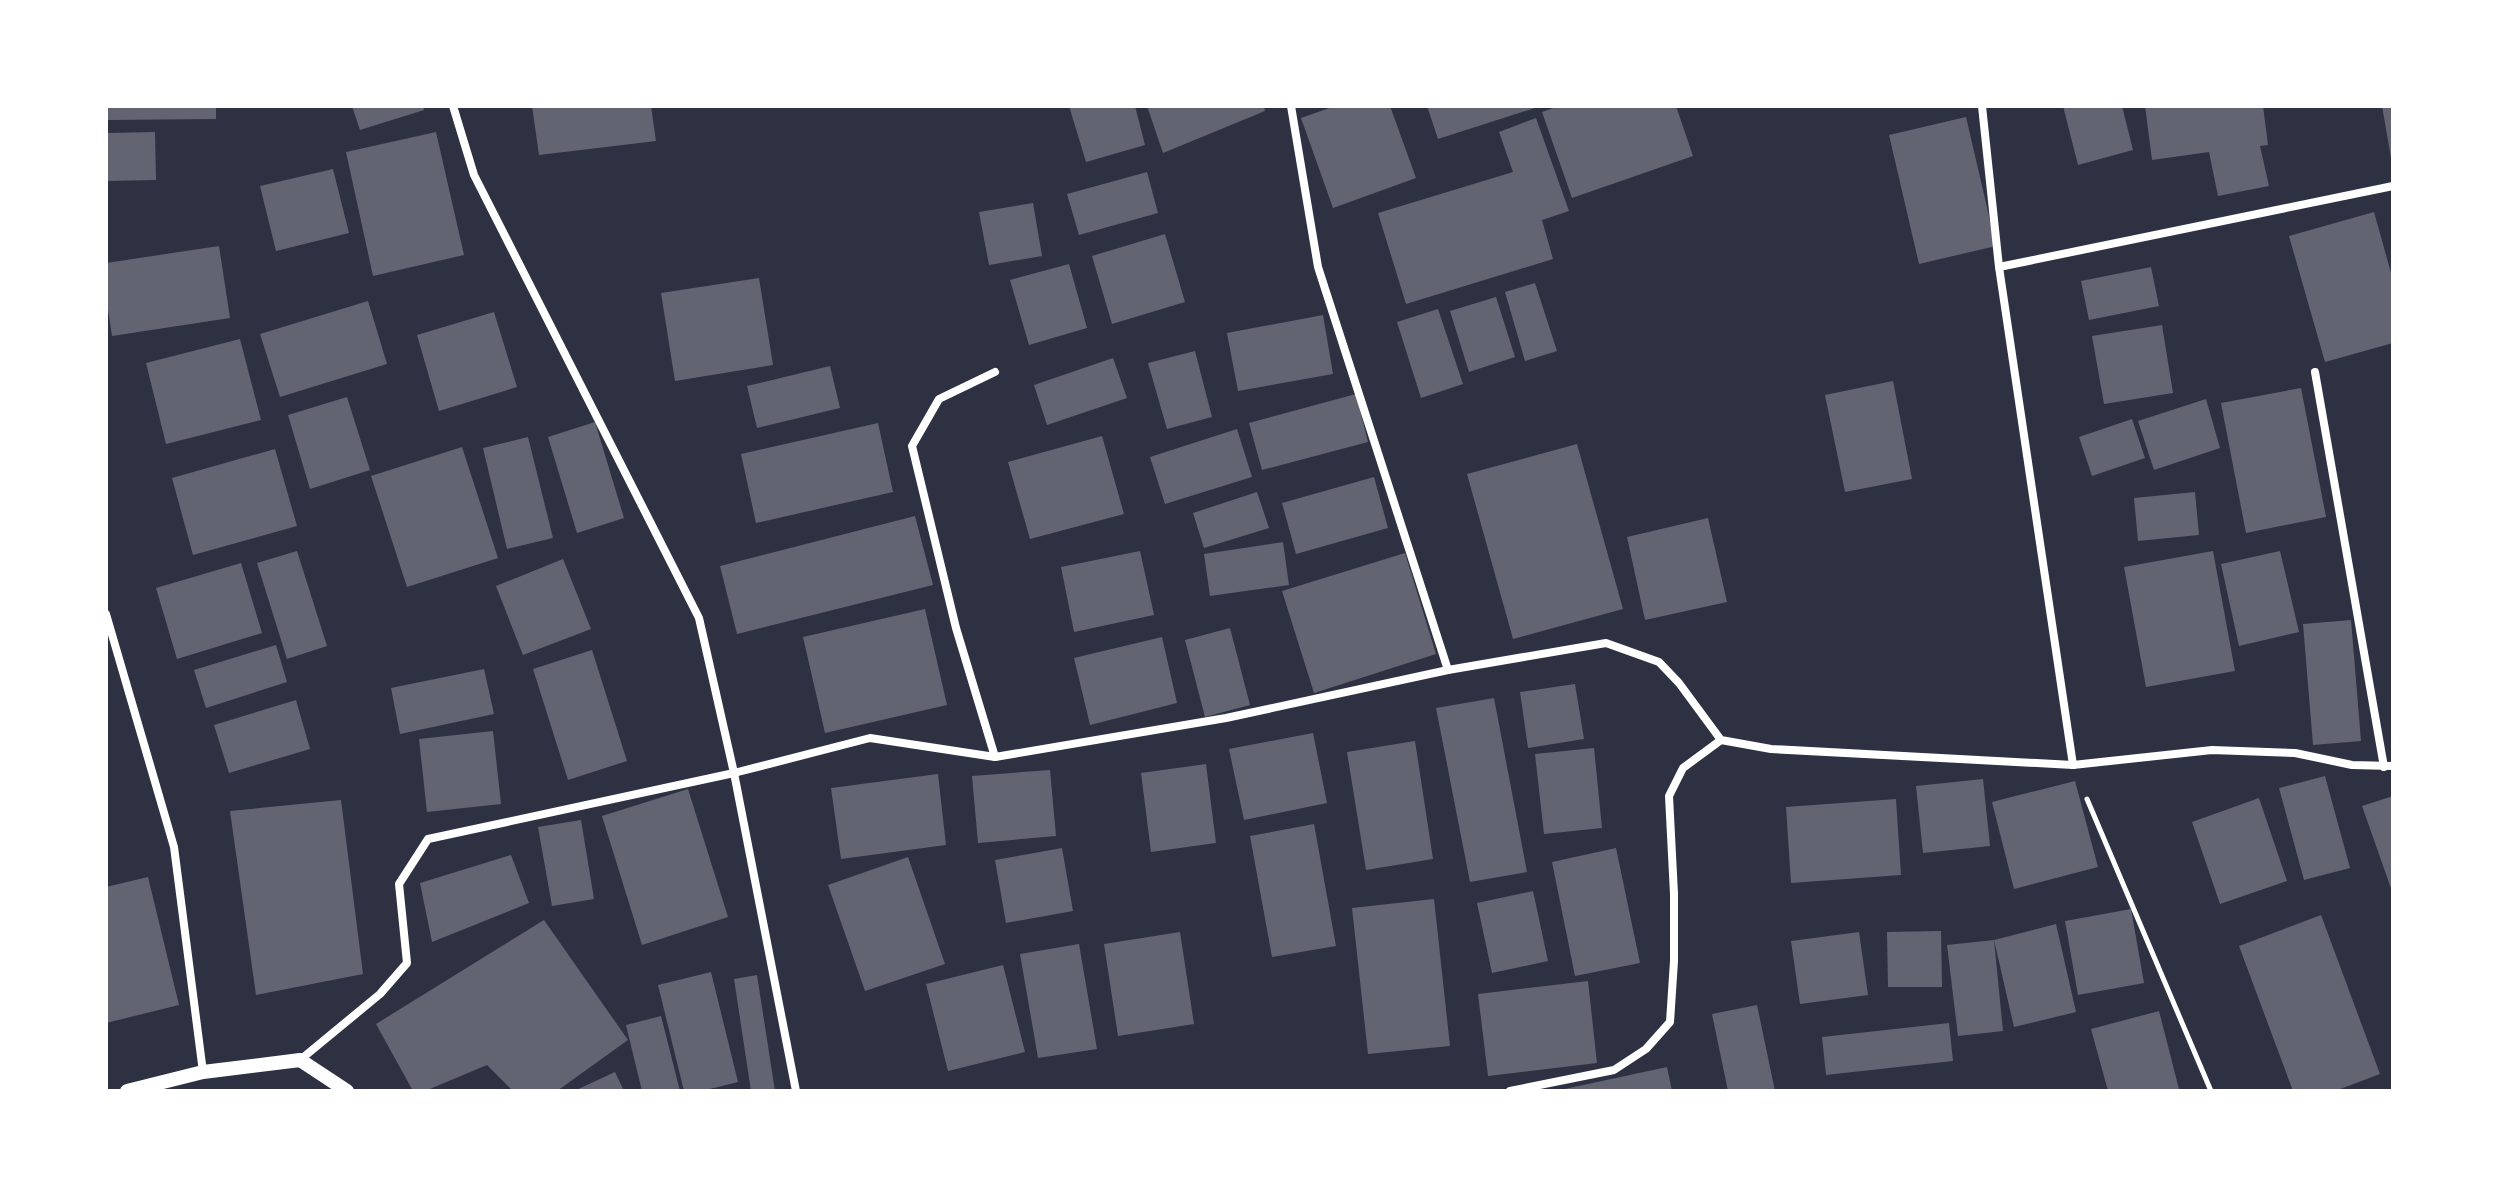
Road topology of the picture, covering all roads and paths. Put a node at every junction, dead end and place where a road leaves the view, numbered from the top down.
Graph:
1 (453, 106) edge
2 (1291, 106) edge
3 (1982, 106) edge
4 (2393, 186) edge
5 (1999, 267) junction
6 (995, 372) dead end
7 (2315, 372) dead end
8 (106, 614) edge
9 (1448, 670) junction
10 (1721, 740) junction
11 (995, 757) junction
12 (2073, 765) junction
13 (2389, 767) edge
14 (734, 773) junction
15 (300, 1060) junction
16 (203, 1072) junction
17 (127, 1091) edge
18 (347, 1091) edge
19 (796, 1091) edge
20 (1510, 1091) edge
21 (2211, 1091) edge

1 - 14 street
2 - 9 street
3 - 5 street
4 - 5 street
5 - 12 street
6 - 11 street
7 - 13 street
8 - 16 street
9 - 10 street
9 - 11 street
10 - 12 street
10 - 20 street
11 - 14 street
12 - 13 street
12 - 21 path
14 - 15 street
14 - 19 street
15 - 16 street
15 - 18 street
16 - 17 street

